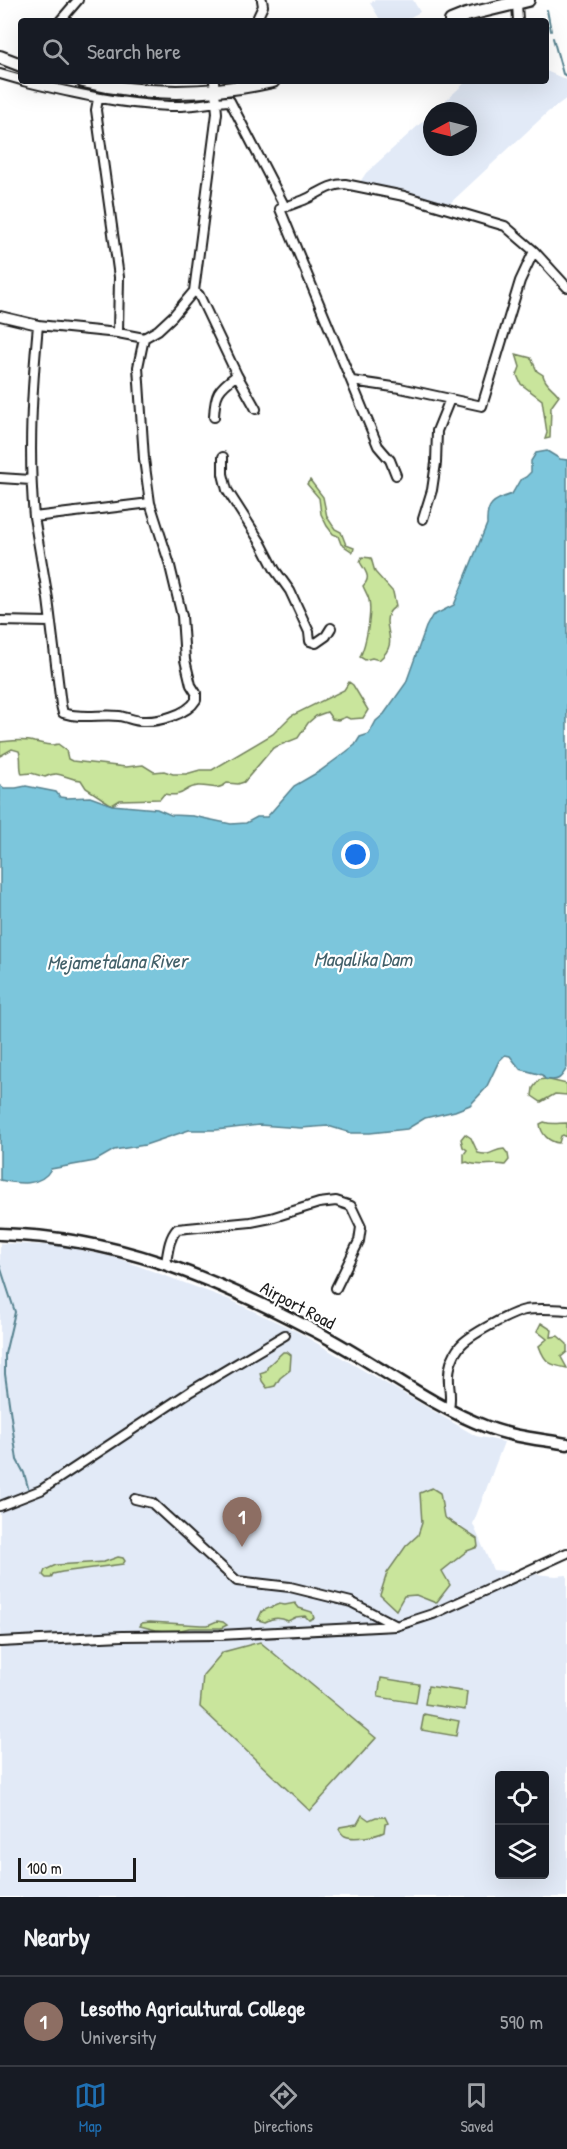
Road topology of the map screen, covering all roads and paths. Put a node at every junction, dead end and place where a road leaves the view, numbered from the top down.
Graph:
1 (78, 0) edge
2 (262, 0) edge
3 (522, 1) edge
4 (63, 18) edge
5 (257, 18) edge
6 (459, 18) edge
7 (519, 18) edge
8 (0, 57) edge
9 (18, 64) edge
10 (0, 74) edge
11 (18, 80) edge
12 (35, 84) edge
13 (102, 84) edge
14 (256, 84) edge
15 (215, 91) edge
16 (98, 99) junction
17 (285, 207) junction
18 (534, 251) junction
19 (567, 287) edge
20 (194, 291) junction
21 (0, 316) edge
22 (38, 325) junction
23 (118, 333) junction
24 (144, 338) junction
25 (237, 375) junction
26 (352, 381) junction
27 (450, 399) junction
28 (255, 409) dead end
29 (214, 417) dead end
30 (223, 458) dead end
31 (396, 475) dead end
32 (0, 478) edge
33 (31, 480) junction
34 (150, 503) junction
35 (34, 517) junction
36 (423, 519) dead end
37 (0, 621) edge
38 (50, 622) junction
39 (332, 627) dead end
40 (0, 1234) edge
41 (166, 1263) junction
42 (336, 1288) dead end
43 (567, 1310) edge
44 (285, 1335) dead end
45 (449, 1408) junction
46 (565, 1444) edge
47 (135, 1499) dead end
48 (0, 1506) edge
49 (567, 1553) edge
50 (396, 1626) junction
51 (0, 1642) edge

1 - 4 street
2 - 5 street
3 - 6 main road
3 - 7 street
8 - 9 main road
10 - 11 street
12 - 16 street
13 - 15 main road
14 - 15 main road
15 - 16 street
15 - 17 street
15 - 20 street
16 - 23 street
17 - 18 street
17 - 26 street
18 - 19 street
18 - 27 street
20 - 24 street
20 - 25 street
21 - 22 street
22 - 23 street
22 - 33 street
23 - 24 street
24 - 34 street
25 - 28 street
25 - 29 street
26 - 27 street
26 - 31 street
27 - 36 street
30 - 39 street
32 - 33 street
33 - 35 street
34 - 35 street
34 - 38 street
35 - 38 street
37 - 38 street
40 - 41 main road, Airport Road
41 - 42 street
41 - 45 main road, Airport Road
43 - 45 street
44 - 48 street
45 - 46 main road, Airport Road
47 - 50 street
49 - 50 street
50 - 51 street

